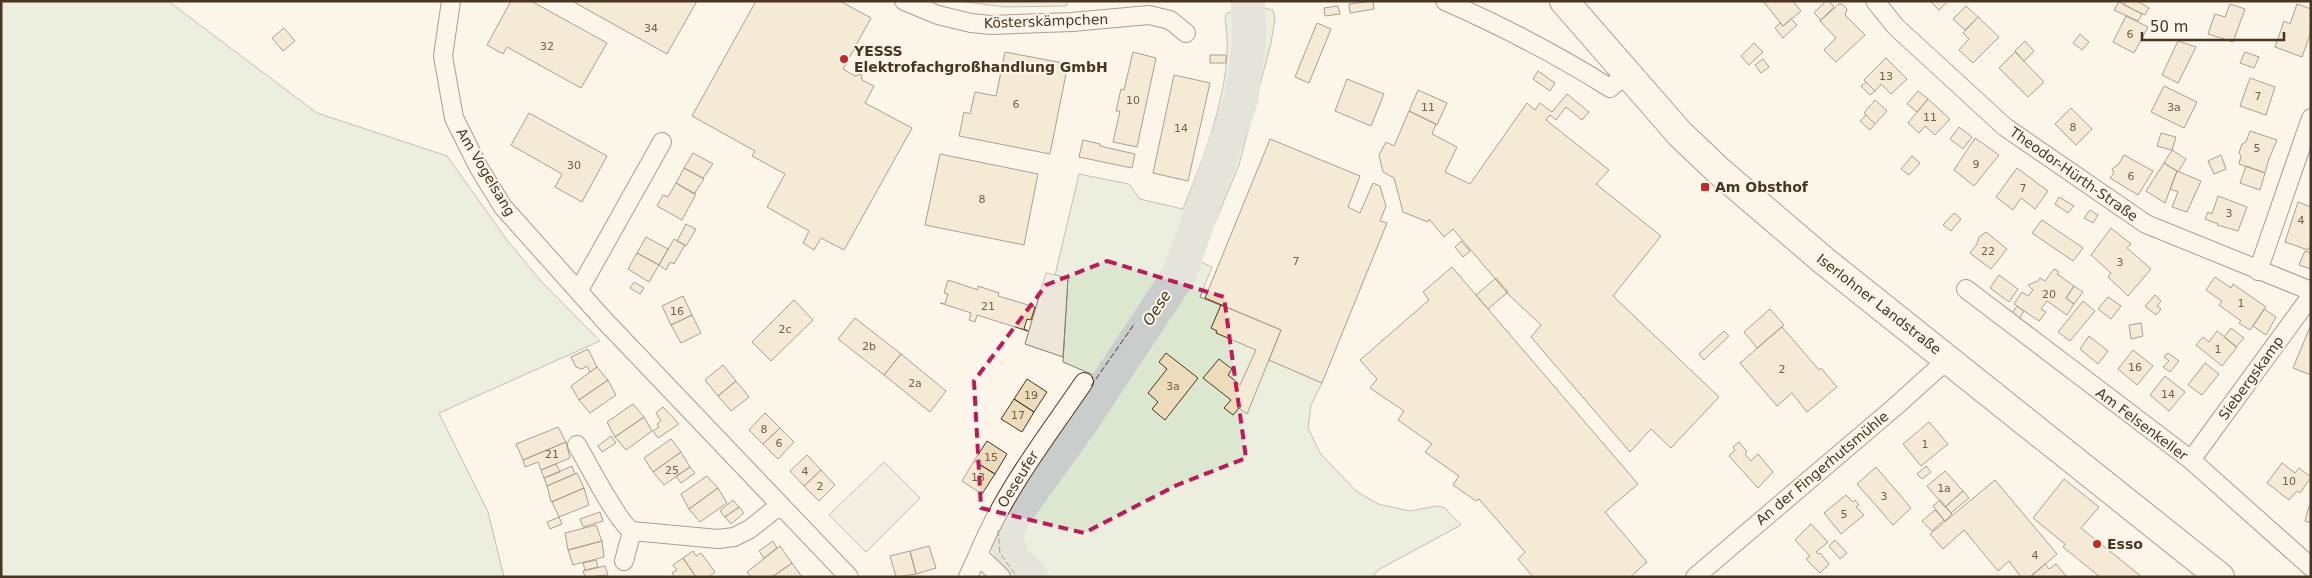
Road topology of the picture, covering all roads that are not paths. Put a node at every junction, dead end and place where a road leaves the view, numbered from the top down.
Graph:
1 (451, 1) edge
2 (904, 1) edge
3 (1445, 1) edge
4 (1564, 1) edge
5 (1875, 1) edge
6 (1186, 33) dead end
7 (1627, 74) junction
8 (2311, 118) edge
9 (662, 142) dead end
10 (2258, 271) junction
11 (1966, 289) dead end
12 (579, 290) junction
13 (2311, 291) edge
14 (2311, 296) edge
15 (1948, 359) junction
16 (1084, 382) dead end
17 (577, 445) dead end
18 (2191, 460) junction
19 (780, 505) junction
20 (632, 531) junction
21 (978, 555) junction
22 (624, 561) dead end
23 (2311, 567) edge
24 (849, 577) edge
25 (968, 577) edge
26 (1001, 577) edge
27 (1695, 577) edge
28 (2220, 577) edge

1 - 12 street, Am Vogelsang
2 - 6 street, Kösterskämpchen
3 - 7 street
4 - 7 main road, Iserlohner Landstraße
5 - 10 street, Theodor-Hürth-Straße
7 - 15 main road, Iserlohner Landstraße
8 - 10 street
9 - 12 street
10 - 13 street, Theodor-Hürth-Straße
11 - 18 street, Am Felsenkeller
12 - 19 street, Am Vogelsang
14 - 18 street, Siebergskamp
15 - 27 street, An der Fingerhutsmühle
15 - 28 main road, Iserlohner Landstraße
16 - 21 street, Oeseufer
17 - 20 street
18 - 23 street, Am Felsenkeller
19 - 20 street
19 - 24 street, Am Vogelsang
20 - 22 street
21 - 25 street, Oeseufer
21 - 26 street

